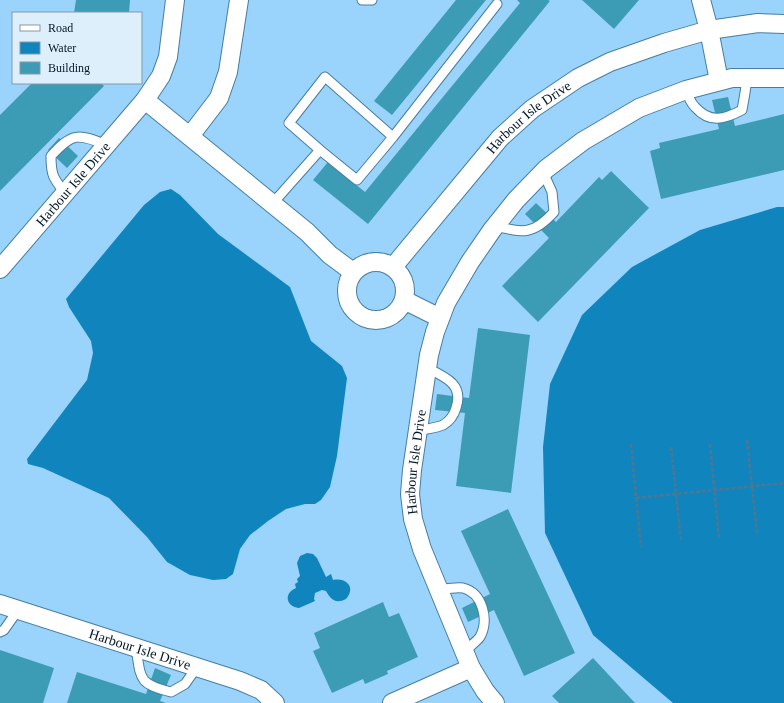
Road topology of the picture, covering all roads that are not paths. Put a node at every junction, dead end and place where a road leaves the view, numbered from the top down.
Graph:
1 (238, 0) edge
2 (362, 0) edge
3 (372, 0) edge
4 (701, 0) edge
5 (173, 1) edge
6 (498, 4) dead end
7 (784, 24) edge
8 (709, 30) junction
9 (747, 78) junction
10 (784, 78) edge
11 (719, 82) junction
12 (686, 90) junction
13 (145, 100) junction
14 (190, 136) junction
15 (393, 137) junction
16 (106, 145) junction
17 (320, 150) junction
18 (543, 172) junction
19 (65, 192) junction
20 (273, 203) junction
21 (495, 226) junction
22 (393, 267) junction
23 (0, 269) edge
24 (353, 272) junction
25 (404, 300) junction
26 (440, 318) junction
27 (427, 368) junction
28 (418, 431) junction
29 (438, 590) junction
30 (0, 604) edge
31 (18, 610) junction
32 (0, 632) edge
33 (136, 648) junction
34 (464, 652) junction
35 (197, 667) junction
36 (471, 668) junction
37 (275, 703) edge
38 (392, 703) edge
39 (494, 703) edge

1 - 14 street
2 - 3 lane
4 - 8 street
5 - 13 street, Harbour Isle Drive
6 - 15 lane
7 - 8 street, Harbour Isle Drive
8 - 11 street
8 - 22 street, Harbour Isle Drive
9 - 10 street, Harbour Isle Drive
9 - 11 street, Harbour Isle Drive
9 - 12 lane
11 - 12 street, Harbour Isle Drive
12 - 18 street, Harbour Isle Drive
13 - 14 street
13 - 16 street, Harbour Isle Drive
14 - 20 street
15 - 17 lane
15 - 17 lane
16 - 19 street, Harbour Isle Drive
16 - 19 lane
17 - 20 lane
18 - 21 street, Harbour Isle Drive
18 - 21 lane
19 - 23 street, Harbour Isle Drive
20 - 24 street
21 - 26 street, Harbour Isle Drive
22 - 24 street
22 - 25 street
24 - 25 street
25 - 26 street
26 - 27 street, Harbour Isle Drive
27 - 28 street, Harbour Isle Drive
27 - 28 lane
28 - 29 street, Harbour Isle Drive
29 - 34 street, Harbour Isle Drive
29 - 34 lane
30 - 31 street, Harbour Isle Drive
31 - 32 lane
31 - 33 street, Harbour Isle Drive
33 - 35 street, Harbour Isle Drive
33 - 35 lane
34 - 36 street, Harbour Isle Drive
35 - 37 street, Harbour Isle Drive
36 - 38 street
36 - 39 street, Harbour Isle Drive

